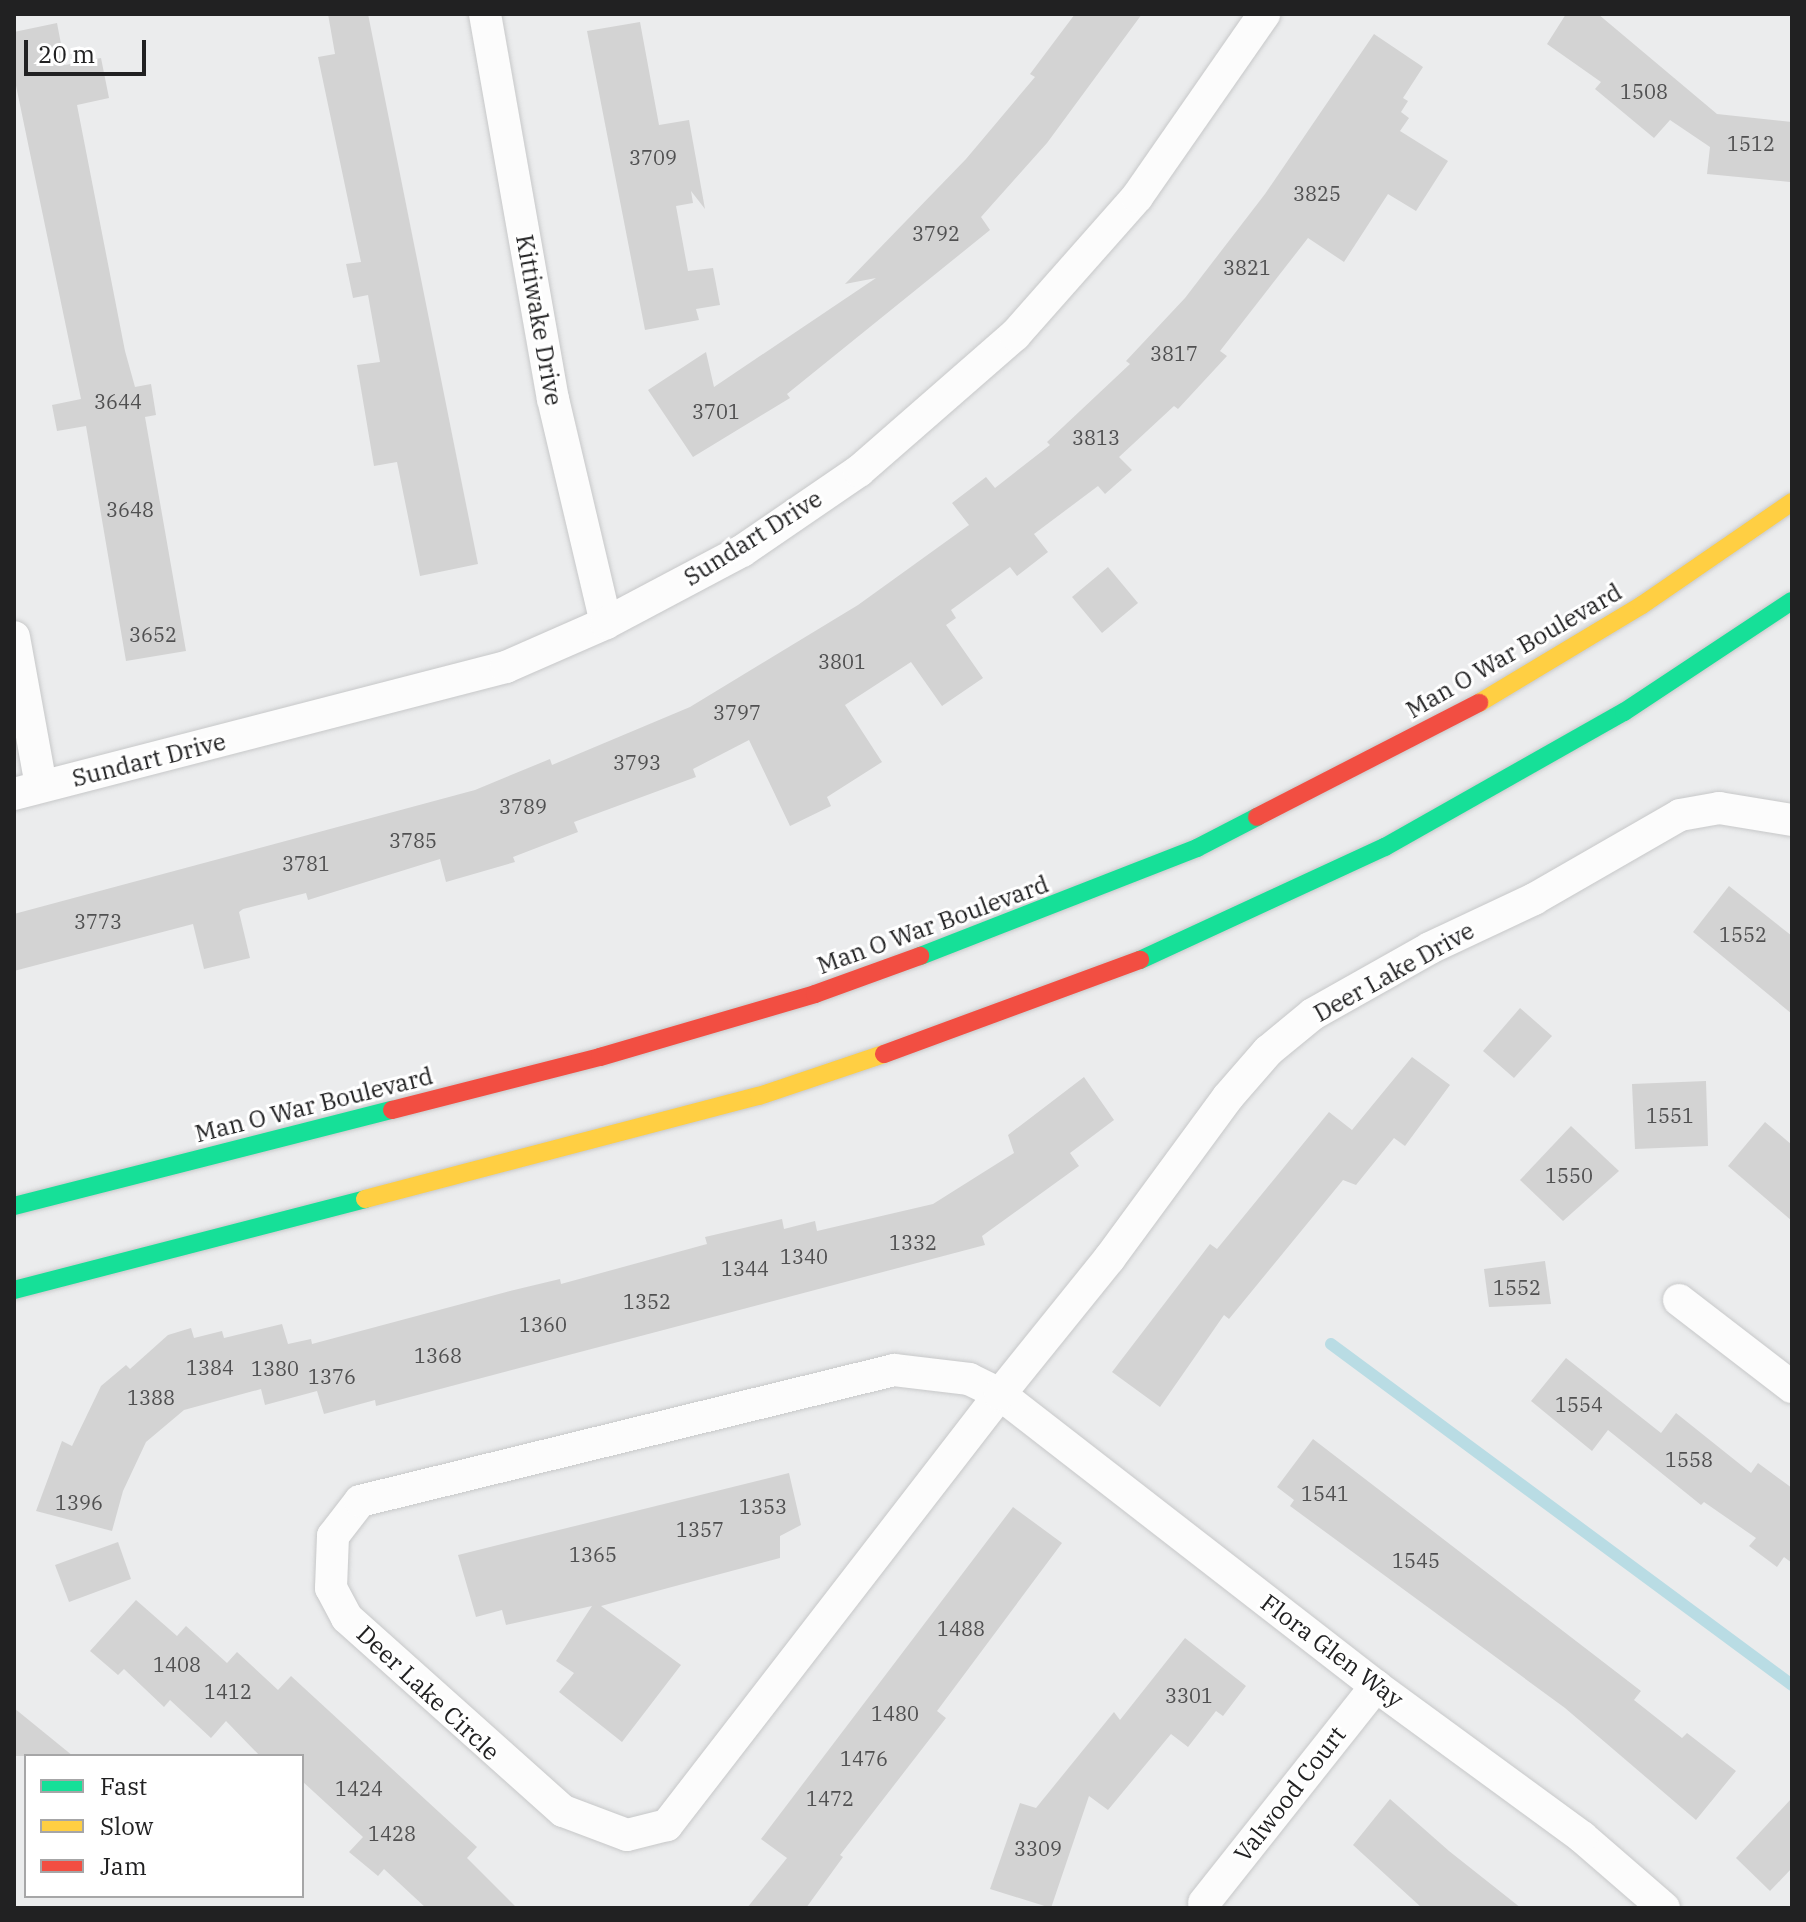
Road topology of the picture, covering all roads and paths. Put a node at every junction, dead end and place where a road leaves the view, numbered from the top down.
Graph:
1 (485, 14) edge
2 (1264, 14) edge
3 (1792, 502) edge
4 (1792, 601) edge
5 (606, 623) junction
6 (14, 637) edge
7 (28, 790) edge
8 (1792, 820) edge
9 (14, 1206) edge
10 (14, 1290) edge
11 (1679, 1300) dead end
12 (1792, 1387) edge
13 (1000, 1394) junction
14 (1376, 1686) junction
15 (1204, 1903) dead end
16 (1664, 1908) edge

1 - 5 street, Kittiwake Drive
2 - 5 street, Sundart Drive
3 - 9 main road, Man O War Boulevard
4 - 10 main road
5 - 7 street, Sundart Drive
6 - 7 street
8 - 13 street, Deer Lake Drive
11 - 12 street
13 - 13 street, Deer Lake Circle
13 - 14 street, Flora Glen Way
14 - 15 street, Valwood Court
14 - 16 street, Flora Glen Way

